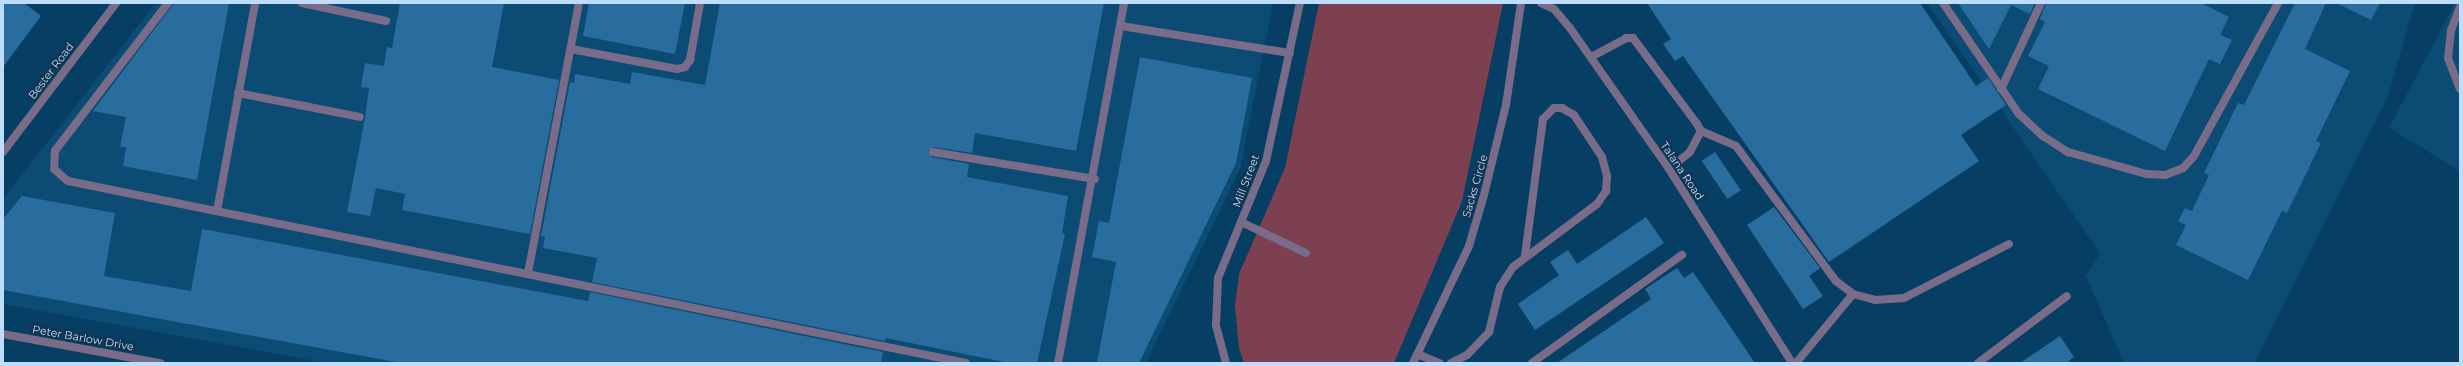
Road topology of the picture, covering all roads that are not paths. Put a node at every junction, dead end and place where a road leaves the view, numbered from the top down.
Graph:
1 (116, 3) edge
2 (168, 3) edge
3 (255, 3) edge
4 (302, 3) edge
5 (579, 3) edge
6 (700, 3) edge
7 (1124, 3) edge
8 (1300, 3) edge
9 (1521, 3) edge
10 (1541, 3) edge
11 (1943, 3) edge
12 (2041, 3) edge
13 (2278, 3) edge
14 (2460, 7) edge
15 (386, 21) dead end
16 (1120, 26) junction
17 (571, 49) junction
18 (1290, 53) junction
19 (1591, 57) junction
20 (2001, 89) junction
21 (2460, 89) edge
22 (238, 93) junction
23 (360, 117) dead end
24 (1700, 131) junction
25 (3, 152) edge
26 (933, 152) dead end
27 (1669, 169) junction
28 (1095, 179) junction
29 (217, 210) junction
30 (1241, 222) junction
31 (2009, 244) dead end
32 (1306, 253) dead end
33 (1682, 254) dead end
34 (1525, 256) junction
35 (528, 273) junction
36 (1853, 294) junction
37 (2067, 296) dead end
38 (3, 334) edge
39 (1417, 354) junction
40 (160, 363) edge
41 (966, 363) edge
42 (1058, 363) edge
43 (1226, 363) edge
44 (1412, 363) edge
45 (1439, 363) edge
46 (1451, 363) edge
47 (1532, 363) edge
48 (1792, 363) edge
49 (1796, 363) edge
50 (1978, 363) edge

1 - 25 street, Bester Road
2 - 29 street
3 - 22 street
4 - 15 street
5 - 17 street
6 - 17 street
7 - 16 street
8 - 18 street, Mill Street
9 - 39 street, Sacks Circle
10 - 19 street, Talana Road
11 - 20 street
12 - 20 street
13 - 20 street
14 - 21 street
16 - 18 street
16 - 28 street
17 - 35 street
18 - 30 street, Mill Street
19 - 24 street
19 - 27 street, Talana Road
22 - 23 street
22 - 29 street
24 - 27 street
24 - 36 street
26 - 28 street
27 - 48 street, Talana Road
28 - 42 street
29 - 35 street
30 - 32 street
30 - 43 street, Mill Street
31 - 36 street
33 - 47 street
34 - 34 street
34 - 46 street
35 - 41 street
36 - 49 street
37 - 50 street
38 - 40 street, Peter Barlow Drive
39 - 44 street, Sacks Circle
39 - 45 street

